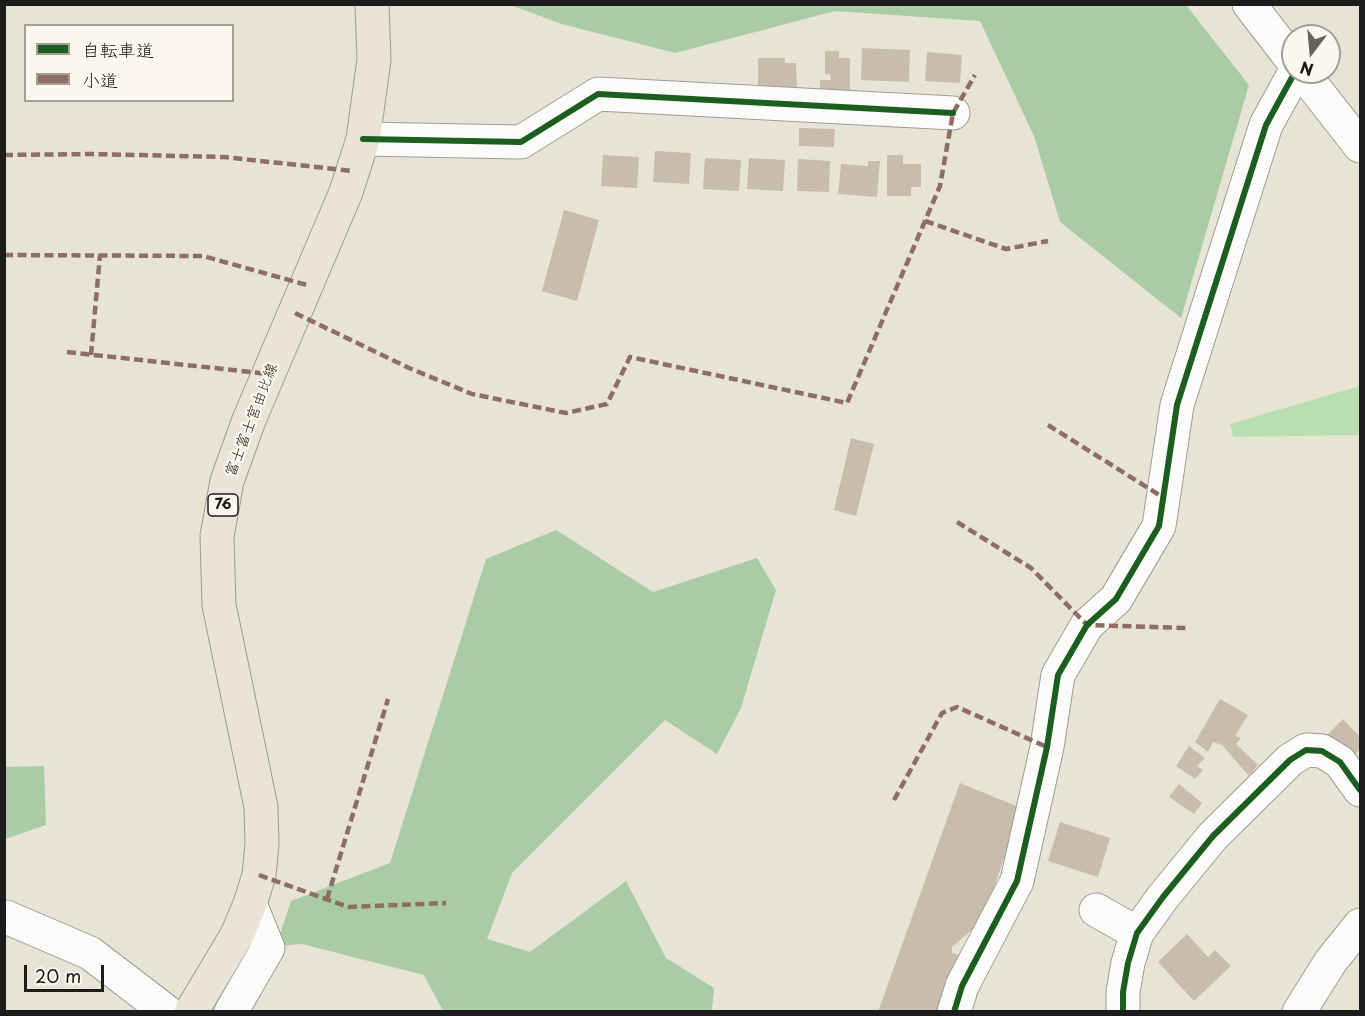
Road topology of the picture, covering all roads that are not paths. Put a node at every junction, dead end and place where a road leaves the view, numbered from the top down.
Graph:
1 (372, 4) edge
2 (1249, 4) edge
3 (1281, 45) edge
4 (1288, 84) edge
5 (1311, 84) edge
6 (954, 113) dead end
7 (363, 139) junction
8 (1360, 146) edge
9 (1360, 790) edge
10 (250, 904) junction
11 (1096, 910) dead end
12 (6, 917) edge
13 (1360, 925) edge
14 (1137, 933) junction
15 (167, 1011) edge
16 (191, 1011) edge
17 (231, 1011) edge
18 (954, 1011) edge
19 (1123, 1011) edge
20 (1299, 1011) edge

1 - 7 main road, 富士富士宮由比線 / 76
2 - 3 street
4 - 18 street
5 - 8 street
6 - 7 street
7 - 10 main road, 富士富士宮由比線 / 76
9 - 14 street
10 - 16 main road, 富士富士宮由比線 / 76
10 - 17 street
11 - 14 street
12 - 15 street
13 - 20 street
14 - 19 street

